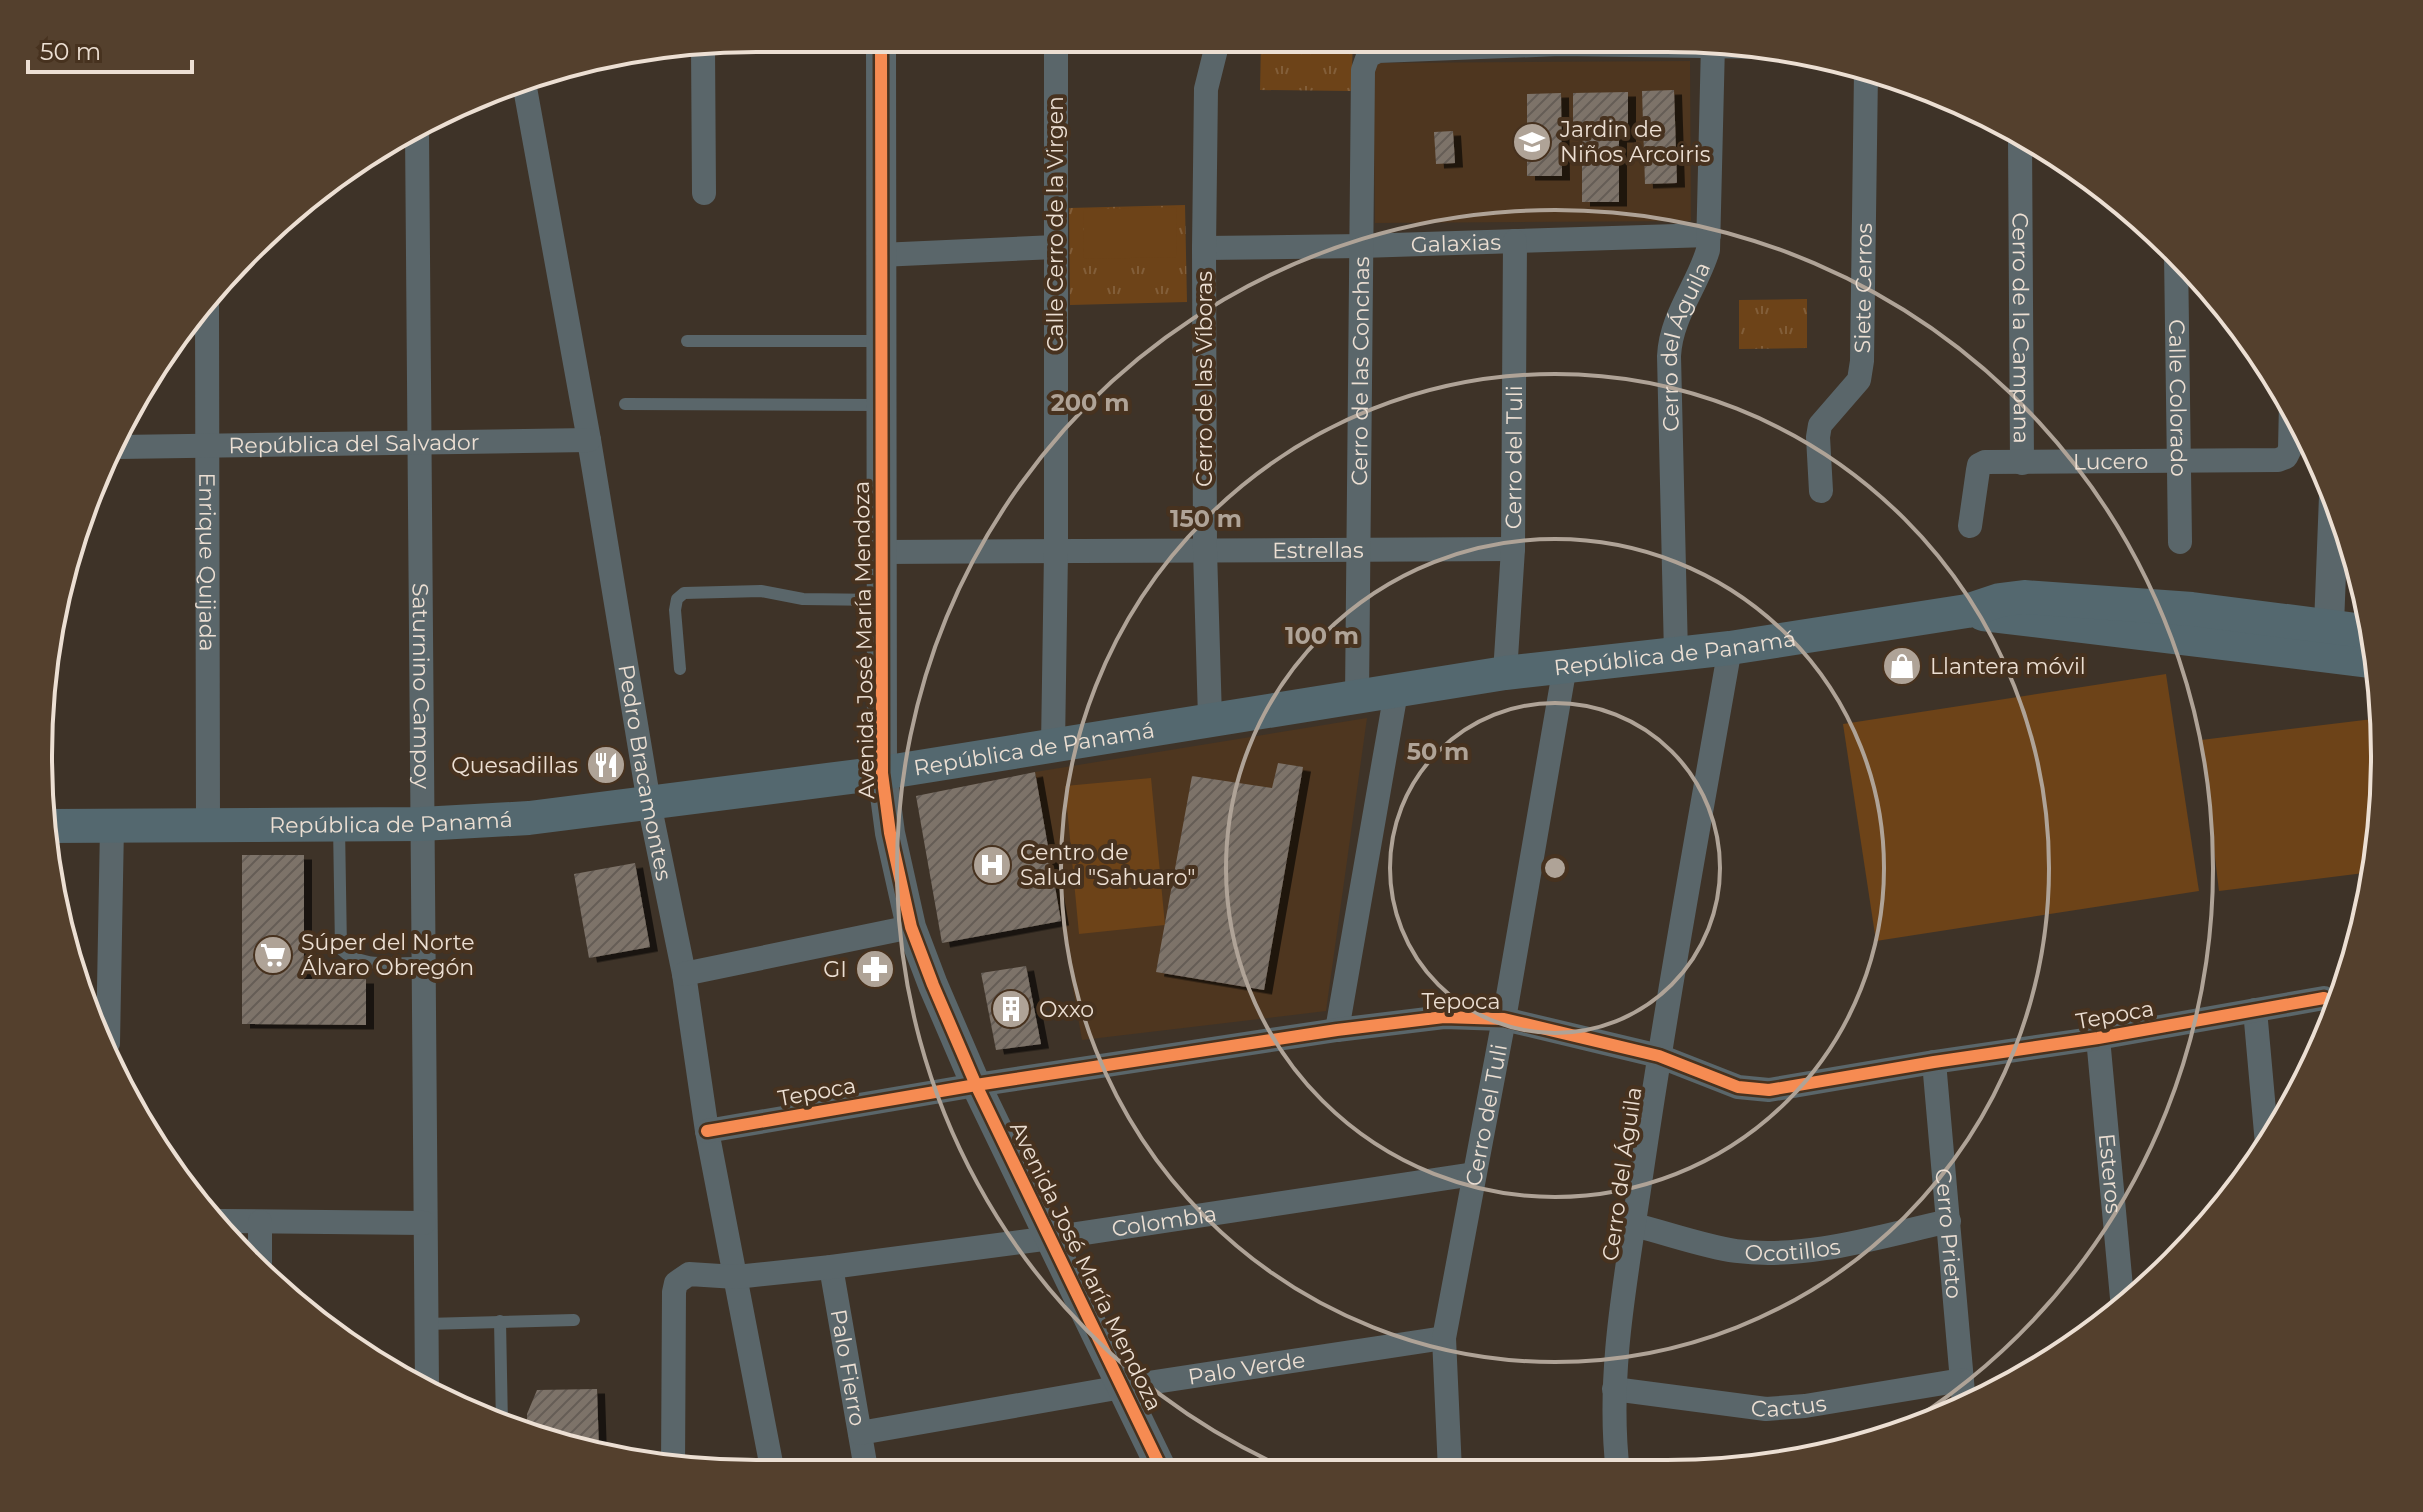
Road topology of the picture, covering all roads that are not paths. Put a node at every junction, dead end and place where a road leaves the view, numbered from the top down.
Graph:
1 (881, 52) edge
2 (1056, 52) edge
3 (1215, 52) edge
4 (1376, 52) edge
5 (1713, 54) edge
6 (703, 55) edge
7 (1866, 81) edge
8 (526, 91) edge
9 (417, 139) edge
10 (2020, 147) edge
11 (704, 193) dead end
12 (1709, 235) junction
13 (1515, 241) junction
14 (1361, 246) junction
15 (1055, 247) junction
16 (1204, 248) junction
17 (880, 255) junction
18 (2176, 270) edge
19 (207, 315) edge
20 (687, 341) dead end
21 (880, 341) junction
22 (625, 404) dead end
23 (881, 405) junction
24 (2290, 430) edge
25 (589, 440) junction
26 (419, 445) junction
27 (124, 447) edge
28 (207, 447) junction
29 (2178, 462) junction
30 (2022, 463) junction
31 (1821, 491) dead end
32 (1970, 526) dead end
33 (2333, 527) edge
34 (2180, 542) dead end
35 (1513, 549) junction
36 (1205, 550) junction
37 (1360, 550) junction
38 (882, 552) junction
39 (1056, 552) junction
40 (882, 600) junction
41 (1967, 611) junction
42 (2016, 620) junction
43 (2329, 625) junction
44 (2359, 630) edge
45 (2362, 645) edge
46 (1730, 648) junction
47 (1676, 654) junction
48 (2364, 660) edge
49 (1565, 666) junction
50 (680, 669) dead end
51 (1505, 673) junction
52 (1396, 692) junction
53 (1357, 697) junction
54 (1210, 718) junction
55 (1053, 745) junction
56 (882, 773) junction
57 (649, 803) junction
58 (421, 824) junction
59 (208, 825) junction
60 (339, 825) junction
61 (56, 826) edge
62 (112, 826) junction
63 (911, 927) junction
64 (422, 963) junction
65 (684, 974) junction
66 (2324, 998) dead end
67 (2255, 1010) junction
68 (1504, 1019) junction
69 (108, 1030) edge
70 (1337, 1030) junction
71 (2098, 1038) junction
72 (1659, 1056) junction
73 (1934, 1062) junction
74 (976, 1085) junction
75 (2265, 1126) edge
76 (707, 1131) junction
77 (1474, 1174) junction
78 (228, 1221) edge
79 (1949, 1221) junction
80 (260, 1222) junction
81 (424, 1223) junction
82 (1634, 1225) junction
83 (1051, 1238) junction
84 (260, 1256) edge
85 (831, 1267) junction
86 (736, 1277) junction
87 (2122, 1293) edge
88 (574, 1320) dead end
89 (500, 1321) junction
90 (426, 1324) junction
91 (1444, 1338) junction
92 (427, 1378) edge
93 (1122, 1387) junction
94 (1614, 1389) junction
95 (1963, 1392) edge
96 (502, 1412) edge
97 (860, 1433) junction
98 (673, 1455) edge
99 (770, 1460) edge
100 (864, 1460) edge
101 (1157, 1460) edge
102 (1450, 1460) edge
103 (1617, 1460) edge

1 - 17 street, Avenida José María Mendoza
2 - 15 street, Calle Cerro de la Virgen
3 - 16 street, Cerro de las Víboras
4 - 14 street, Cerro de las Conchas
5 - 12 street, Cerro del Águila
6 - 11 street
7 - 31 street, Siete Cerros
8 - 25 street, Pedro Bracamontes
9 - 26 street, Saturnino Campoy
10 - 30 street, Cerro de la Campana
12 - 13 street, Galaxias
12 - 47 street, Cerro del Águila
13 - 14 street, Galaxias
13 - 35 street, Cerro del Tuli
14 - 16 street, Galaxias
14 - 37 street, Cerro de las Conchas
15 - 17 street
15 - 39 street, Calle Cerro de la Virgen
16 - 36 street, Cerro de las Víboras
17 - 21 street, Avenida José María Mendoza
18 - 29 street, Calle Colorado
19 - 28 street, Enrique Quijada
20 - 21 lane
21 - 23 street, Avenida José María Mendoza
22 - 23 lane
23 - 38 street, Avenida José María Mendoza
24 - 29 street, Lucero
25 - 26 street, República del Salvador
25 - 57 street, Pedro Bracamontes
26 - 28 street, República del Salvador
26 - 58 street, Saturnino Campoy
27 - 28 street, República del Salvador
28 - 59 street, Enrique Quijada
29 - 30 street, Lucero
29 - 34 street, Calle Colorado
30 - 32 street, Cerro de la Campana
33 - 43 street
35 - 37 street, Estrellas
35 - 51 street, Cerro del Tuli
36 - 37 street, Estrellas
36 - 39 street, Estrellas
36 - 54 street, Cerro de las Víboras
37 - 53 street, Cerro de las Conchas
38 - 39 street, Estrellas
38 - 40 street, Avenida José María Mendoza
39 - 55 street, Calle Cerro de la Virgen
40 - 50 lane
40 - 56 street, Avenida José María Mendoza
41 - 42 main road, República de Panamá
41 - 43 main road, República de Panamá
41 - 46 main road, República de Panamá
42 - 43 main road
42 - 48 main road, República de Panamá
43 - 44 main road, República de Panamá
43 - 45 main road
46 - 47 main road, República de Panamá
46 - 72 street, Cerro del Águila
47 - 49 main road, República de Panamá
49 - 51 main road, República de Panamá
49 - 68 street, Cerro del Tuli
51 - 52 main road, República de Panamá
52 - 53 main road, República de Panamá
52 - 70 street
53 - 54 main road, República de Panamá
54 - 55 main road, República de Panamá
55 - 56 main road, República de Panamá
56 - 57 main road, República de Panamá
56 - 63 street, Avenida José María Mendoza
57 - 58 main road, República de Panamá
57 - 65 street, Pedro Bracamontes
58 - 60 main road, República de Panamá
58 - 64 street, Saturnino Campoy
59 - 60 main road, República de Panamá
59 - 62 main road, República de Panamá
60 - 64 lane
61 - 62 main road, República de Panamá
62 - 69 street
63 - 65 street
63 - 74 street, Avenida José María Mendoza
64 - 81 street, Saturnino Campoy
65 - 76 street, Pedro Bracamontes
66 - 67 street, Tepoca
67 - 71 street, Tepoca
67 - 75 street
68 - 70 street, Tepoca
68 - 72 street, Tepoca
68 - 77 street, Cerro del Tuli
70 - 74 street, Tepoca
71 - 73 street, Tepoca
71 - 87 street, Esteros
72 - 73 street, Tepoca
72 - 82 street, Cerro del Águila
73 - 79 street, Cerro Prieto
74 - 76 street, Tepoca
74 - 83 street, Avenida José María Mendoza
76 - 86 street, Pedro Bracamontes
77 - 83 street, Colombia
77 - 91 street, Cerro del Tuli
78 - 80 street
79 - 82 street, Ocotillos
79 - 95 street, Cerro Prieto
80 - 81 street
80 - 84 street
81 - 90 street, Saturnino Campoy
82 - 94 street, Cerro del Águila
83 - 85 street, Colombia
83 - 93 street, Avenida José María Mendoza
85 - 86 street, Colombia
85 - 97 street, Palo Fierro
86 - 98 street, Colombia
86 - 99 street, Pedro Bracamontes
88 - 89 lane
89 - 90 lane
89 - 96 lane
90 - 92 street, Saturnino Campoy
91 - 93 street, Palo Verde
91 - 102 street, Cerro del Tuli
93 - 97 street, Palo Verde
93 - 101 street, Avenida José María Mendoza
94 - 95 street, Cactus
94 - 103 street, Cerro del Águila
97 - 100 street, Palo Fierro

